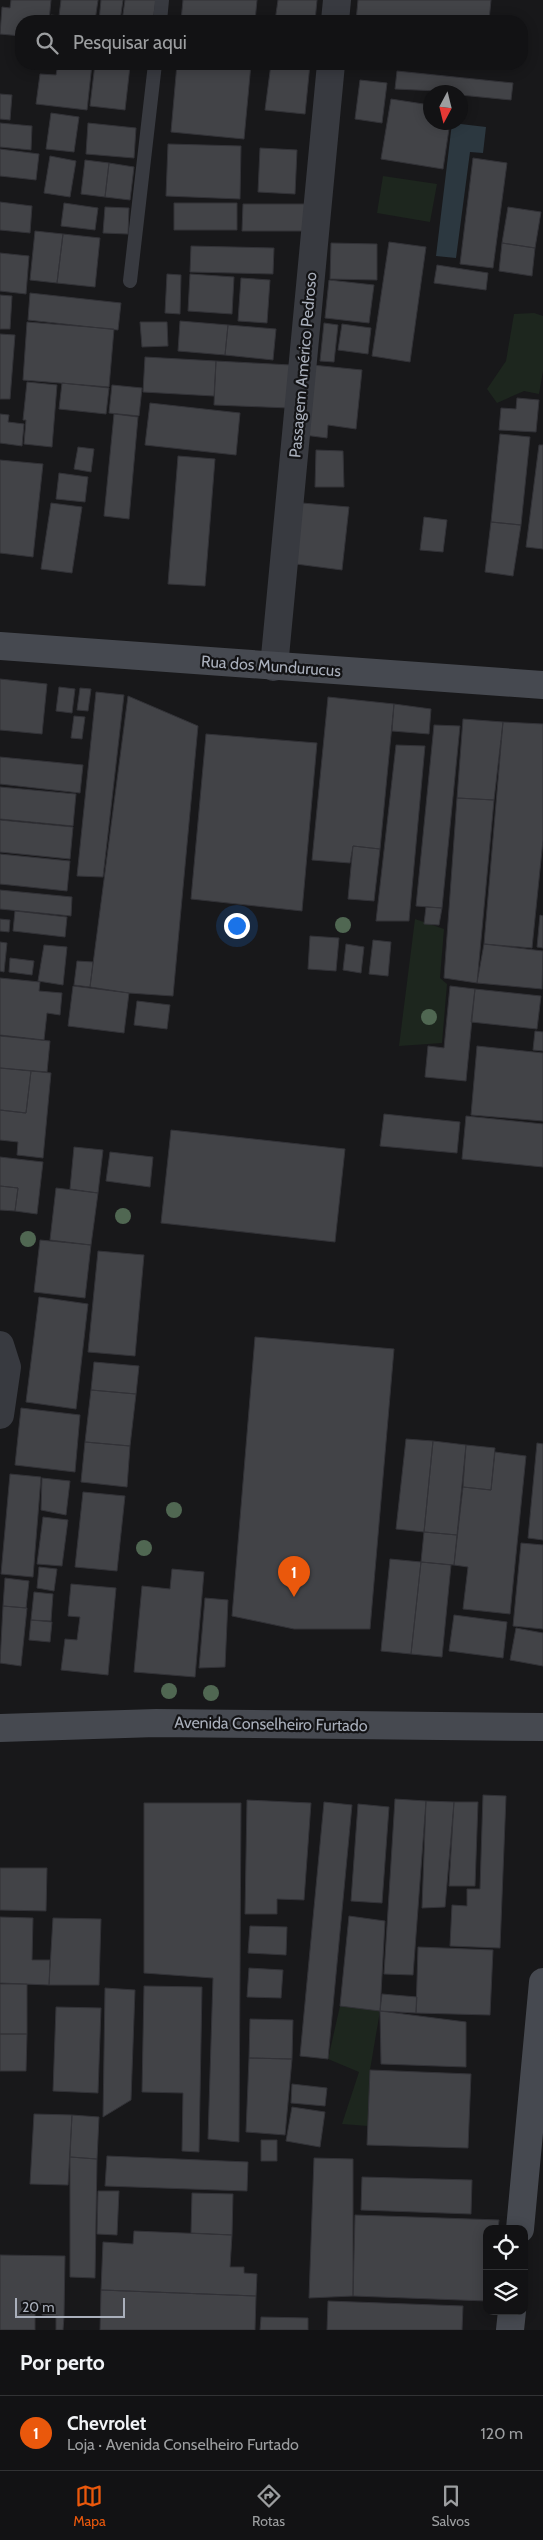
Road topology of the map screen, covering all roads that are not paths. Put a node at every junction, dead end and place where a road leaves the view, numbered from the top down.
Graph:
1 (162, 0) edge
2 (337, 0) edge
3 (161, 15) edge
4 (336, 15) edge
5 (154, 70) edge
6 (330, 70) edge
7 (130, 281) dead end
8 (0, 646) edge
9 (274, 667) junction
10 (543, 685) edge
11 (0, 1345) edge
12 (0, 1415) edge
13 (543, 1727) edge
14 (0, 1728) edge
15 (543, 1982) edge
16 (520, 2225) edge
17 (512, 2315) edge
18 (510, 2330) edge

1 - 3 lane
2 - 4 street
5 - 7 lane
6 - 9 street, Passagem Américo Pedroso
8 - 9 street, Rua dos Mundurucus
9 - 10 street, Rua dos Mundurucus
11 - 12 street
13 - 14 street, Avenida Conselheiro Furtado
15 - 16 street
17 - 18 street

